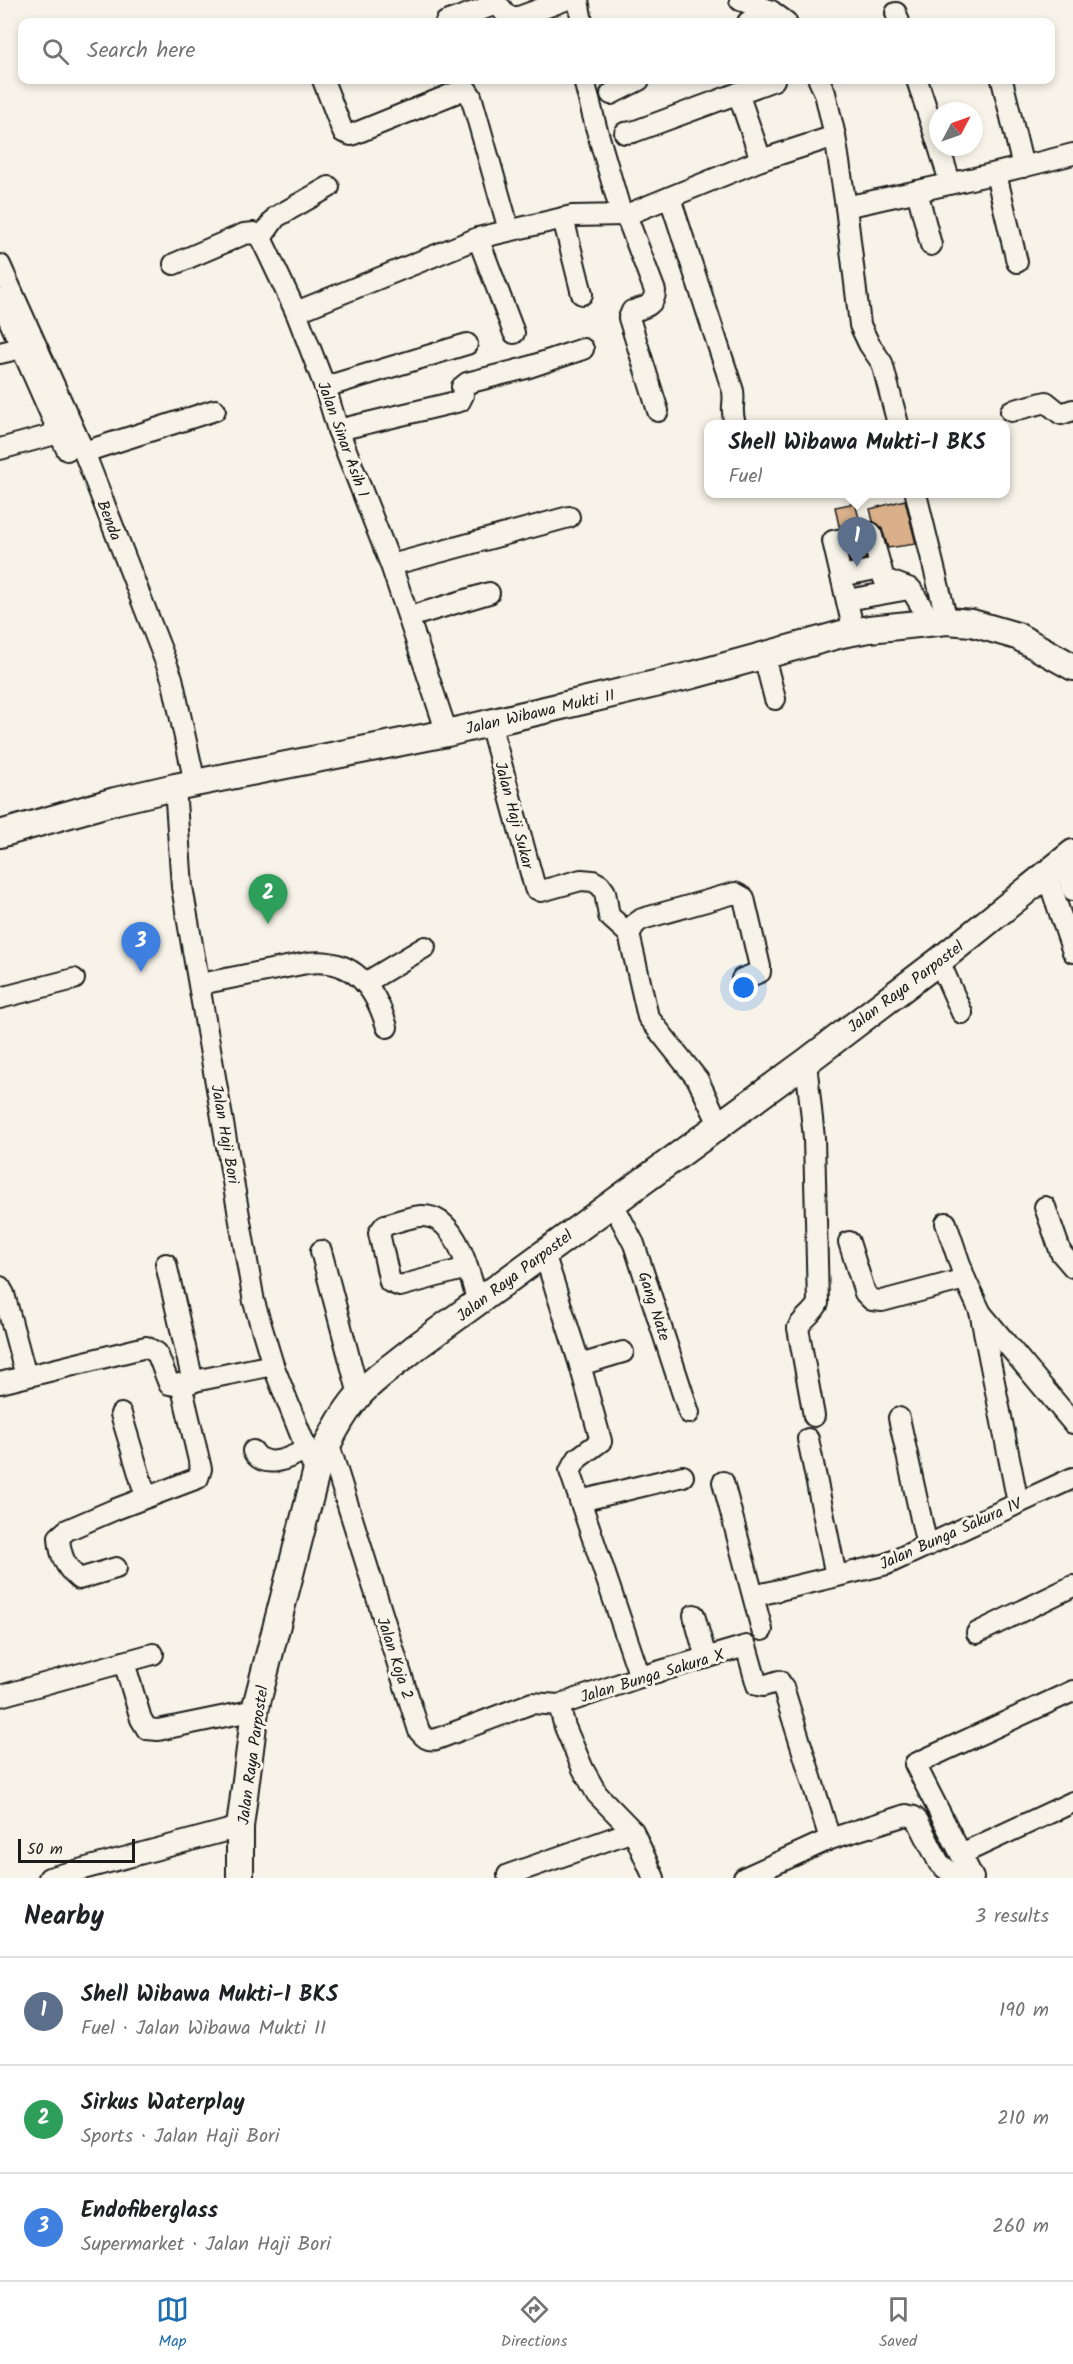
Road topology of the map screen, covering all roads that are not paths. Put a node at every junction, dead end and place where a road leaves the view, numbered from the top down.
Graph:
1 (565, 0) edge
2 (578, 0) edge
3 (740, 0) edge
4 (778, 16) edge
5 (457, 18) edge
6 (581, 18) edge
7 (325, 84) edge
8 (585, 84) edge
9 (631, 84) edge
10 (763, 84) edge
11 (821, 84) edge
12 (918, 84) edge
13 (1003, 84) edge
14 (738, 93) junction
15 (610, 94) dead end
16 (929, 118) edge
17 (625, 133) dead end
18 (835, 136) junction
19 (1073, 154) edge
20 (941, 156) edge
21 (760, 160) junction
22 (1023, 167) junction
23 (996, 174) junction
24 (950, 182) junction
25 (329, 187) dead end
26 (917, 191) junction
27 (670, 198) junction
28 (846, 207) junction
29 (624, 216) junction
30 (563, 218) junction
31 (509, 230) junction
32 (261, 238) junction
33 (478, 238) junction
34 (931, 245) dead end
35 (1017, 262) dead end
36 (174, 264) dead end
37 (0, 265) edge
38 (582, 294) dead end
39 (0, 299) edge
40 (296, 312) junction
41 (514, 333) dead end
42 (467, 344) dead end
43 (21, 348) junction
44 (583, 349) dead end
45 (0, 353) edge
46 (325, 387) junction
47 (215, 410) dead end
48 (1073, 410) edge
49 (658, 411) dead end
50 (1011, 411) dead end
51 (734, 420) edge
52 (897, 420) edge
53 (338, 430) junction
54 (70, 445) junction
55 (0, 449) edge
56 (917, 498) edge
57 (569, 517) dead end
58 (391, 565) junction
59 (881, 568) junction
60 (841, 576) junction
61 (911, 589) junction
62 (489, 593) dead end
63 (847, 600) junction
64 (409, 617) junction
65 (939, 622) junction
66 (854, 632) junction
67 (764, 656) junction
68 (1073, 668) edge
69 (775, 699) dead end
70 (490, 723) junction
71 (447, 733) junction
72 (185, 785) junction
73 (0, 834) edge
74 (1061, 863) edge
75 (1073, 890) edge
76 (629, 934) junction
77 (425, 947) dead end
78 (1073, 952) edge
79 (939, 961) junction
80 (74, 979) dead end
81 (742, 979) dead end
82 (365, 983) junction
83 (200, 984) junction
84 (0, 998) edge
85 (962, 1013) dead end
86 (387, 1027) dead end
87 (806, 1062) junction
88 (719, 1124) junction
89 (612, 1202) junction
90 (1045, 1207) dead end
91 (946, 1222) dead end
92 (849, 1242) dead end
93 (321, 1251) dead end
94 (544, 1253) junction
95 (166, 1264) dead end
96 (1073, 1267) edge
97 (467, 1268) junction
98 (965, 1279) junction
99 (0, 1287) edge
100 (478, 1302) junction
101 (980, 1311) junction
102 (623, 1352) dead end
103 (273, 1365) junction
104 (580, 1365) junction
105 (26, 1376) junction
106 (0, 1383) edge
107 (187, 1383) junction
108 (359, 1395) junction
109 (689, 1413) dead end
110 (121, 1414) dead end
111 (814, 1416) dead end
112 (899, 1418) dead end
113 (1073, 1423) edge
114 (808, 1439) dead end
115 (253, 1451) dead end
116 (317, 1455) junction
117 (683, 1476) dead end
118 (1073, 1478) edge
119 (723, 1482) dead end
120 (146, 1497) junction
121 (580, 1501) junction
122 (1018, 1503) junction
123 (927, 1546) junction
124 (116, 1568) dead end
125 (836, 1576) junction
126 (1073, 1586) edge
127 (754, 1596) junction
128 (694, 1615) dead end
129 (762, 1630) dead end
130 (977, 1633) dead end
131 (153, 1654) dead end
132 (706, 1658) junction
133 (124, 1662) junction
134 (640, 1677) junction
135 (1073, 1691) edge
136 (0, 1696) edge
137 (559, 1705) junction
138 (255, 1710) junction
139 (1073, 1802) edge
140 (240, 1827) junction
141 (633, 1831) junction
142 (830, 1839) junction
143 (961, 1854) junction
144 (508, 1875) dead end
145 (49, 1878) edge
146 (240, 1878) edge
147 (654, 1878) edge
148 (744, 1878) edge
149 (957, 1878) edge
150 (973, 1878) edge

1 - 5 street
2 - 6 street
3 - 4 street
7 - 31 street
8 - 29 street
9 - 15 street
10 - 14 street
11 - 18 street
12 - 16 street
13 - 22 street
14 - 17 street
14 - 21 street
18 - 21 street
18 - 28 street
19 - 22 street
20 - 24 street
21 - 27 street
22 - 23 street
23 - 24 street
23 - 35 street
24 - 26 street
25 - 32 street
26 - 28 street
26 - 34 street
27 - 29 street
27 - 51 street
28 - 52 street
29 - 30 street
29 - 49 street
30 - 31 street
30 - 38 street
31 - 33 street
32 - 36 street
32 - 40 street, Jalan Sinar Asih 1
33 - 40 street
33 - 41 street
37 - 54 street, Benda
39 - 43 street
40 - 46 street, Jalan Sinar Asih 1
42 - 46 street
43 - 45 street
43 - 54 street
44 - 53 street
46 - 53 street, Jalan Sinar Asih 1
47 - 54 street
48 - 50 street
53 - 58 street, Jalan Sinar Asih 1
54 - 55 street
54 - 72 street, Benda
56 - 65 street
57 - 58 street
58 - 64 street, Jalan Sinar Asih 1
59 - 60 street
59 - 60 street
59 - 61 street
60 - 63 street
61 - 63 street
61 - 65 street
62 - 64 street
63 - 66 street
64 - 71 street, Jalan Sinar Asih 1
65 - 66 main road, Jalan Wibawa Mukti II
65 - 68 main road, Jalan Wibawa Mukti II
66 - 67 main road, Jalan Wibawa Mukti II
67 - 69 street
67 - 70 main road, Jalan Wibawa Mukti II
70 - 71 main road, Jalan Wibawa Mukti II
70 - 76 street, Jalan Haji Sukar
71 - 72 main road, Jalan Wibawa Mukti II
72 - 73 main road, Jalan Wibawa Mukti II
72 - 83 street, Jalan Haji Bori
74 - 75 street
74 - 78 street
74 - 79 main road, Jalan Raya Parpostel
76 - 81 street
76 - 88 street
77 - 82 street
79 - 85 street
79 - 87 main road, Jalan Raya Parpostel
80 - 84 street
82 - 83 street
82 - 86 street
83 - 103 street, Jalan Haji Bori
87 - 88 main road, Jalan Raya Parpostel
87 - 111 street
88 - 89 main road, Jalan Raya Parpostel
89 - 94 main road, Jalan Raya Parpostel
89 - 109 street, Gang Nate
90 - 96 street
91 - 98 street
92 - 98 street
93 - 108 street
94 - 100 main road, Jalan Raya Parpostel
94 - 104 street
95 - 107 street
97 - 97 street
97 - 100 street
98 - 101 street
99 - 105 street
100 - 108 main road, Jalan Raya Parpostel
101 - 113 street
101 - 122 street
102 - 104 street
103 - 107 street
103 - 116 street, Jalan Haji Bori
104 - 121 street
105 - 106 street
105 - 107 street
107 - 120 street
108 - 116 main road, Jalan Raya Parpostel
110 - 120 street
112 - 123 street
114 - 125 street
115 - 116 street
116 - 137 street, Jalan Koja 2
116 - 138 main road, Jalan Raya Parpostel
117 - 121 street
118 - 122 street, Jalan Bunga Sakura IV
119 - 127 street
120 - 124 street
121 - 134 street
122 - 123 street, Jalan Bunga Sakura IV
123 - 125 street, Jalan Bunga Sakura IV
125 - 127 street, Jalan Bunga Sakura IV
126 - 130 street
127 - 129 street
128 - 132 street
131 - 133 street
132 - 134 street, Jalan Bunga Sakura X
132 - 142 street, Jalan Bunga Sakura X
133 - 136 street
133 - 138 street
134 - 137 street, Jalan Bunga Sakura X
135 - 143 street
137 - 141 street
138 - 140 main road, Jalan Raya Parpostel
139 - 143 street
140 - 145 street
140 - 146 main road, Jalan Raya Parpostel
141 - 144 street
141 - 147 street
142 - 148 street
142 - 149 street
143 - 150 street

